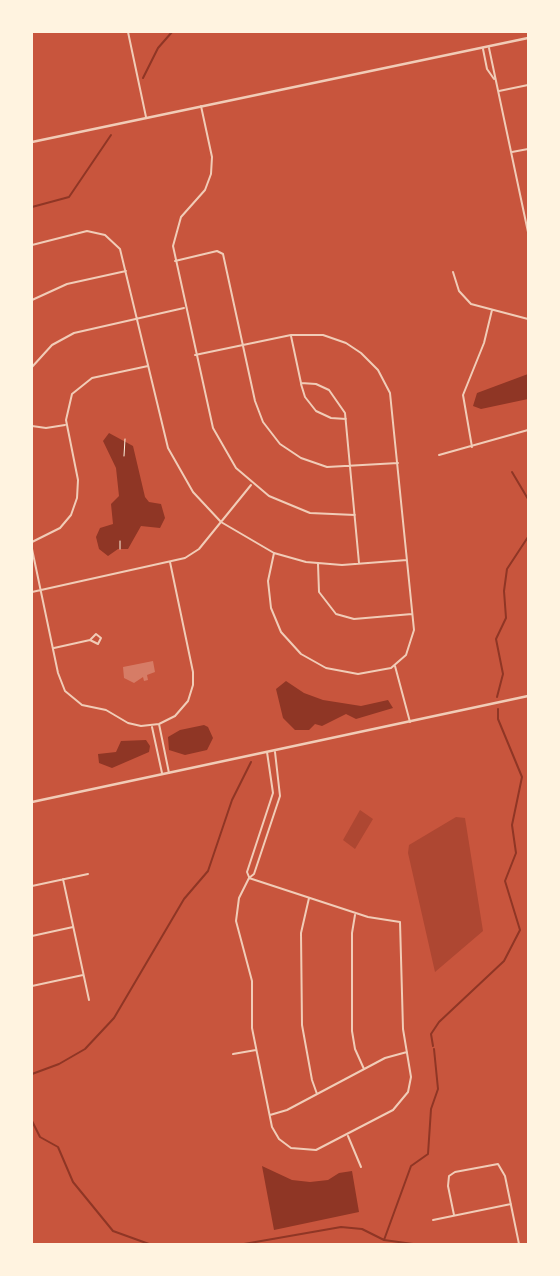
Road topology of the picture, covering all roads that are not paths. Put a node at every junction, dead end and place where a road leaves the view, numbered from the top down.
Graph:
1 (128, 32) edge
2 (528, 38) edge
3 (489, 46) junction
4 (482, 48) junction
5 (495, 80) junction
6 (528, 85) edge
7 (498, 92) junction
8 (201, 106) junction
9 (146, 118) junction
10 (32, 142) edge
11 (528, 149) edge
12 (511, 153) junction
13 (526, 214) edge
14 (528, 232) edge
15 (32, 246) edge
16 (175, 261) junction
17 (127, 271) junction
18 (453, 272) dead end
19 (32, 300) edge
20 (185, 308) junction
21 (492, 310) junction
22 (138, 318) junction
23 (528, 319) edge
24 (291, 335) junction
25 (243, 345) junction
26 (195, 355) junction
27 (148, 366) junction
28 (32, 367) edge
29 (301, 383) junction
30 (346, 419) junction
31 (66, 424) junction
32 (32, 426) edge
33 (528, 430) edge
34 (471, 447) junction
35 (439, 455) dead end
36 (399, 463) junction
37 (351, 467) junction
38 (252, 485) junction
39 (355, 515) junction
40 (221, 522) junction
41 (32, 542) edge
42 (32, 549) edge
43 (274, 553) junction
44 (408, 560) junction
45 (170, 562) junction
46 (318, 564) junction
47 (359, 564) junction
48 (40, 590) junction
49 (32, 592) edge
50 (413, 614) junction
51 (90, 640) dead end
52 (53, 648) junction
53 (394, 666) junction
54 (528, 696) edge
55 (410, 722) junction
56 (159, 724) junction
57 (152, 726) junction
58 (275, 751) junction
59 (267, 752) junction
60 (169, 774) junction
61 (162, 775) junction
62 (32, 802) edge
63 (268, 810) junction
64 (275, 812) junction
65 (257, 843) junction
66 (264, 845) junction
67 (88, 874) dead end
68 (249, 878) junction
69 (64, 879) junction
70 (32, 886) edge
71 (309, 897) junction
72 (355, 913) junction
73 (74, 927) junction
74 (32, 936) edge
75 (84, 975) junction
76 (32, 986) edge
77 (89, 1000) dead end
78 (256, 1049) junction
79 (407, 1052) junction
80 (233, 1054) dead end
81 (364, 1069) junction
82 (317, 1094) junction
83 (269, 1115) junction
84 (347, 1135) junction
85 (361, 1167) dead end
86 (511, 1204) junction
87 (454, 1215) junction
88 (433, 1220) dead end
89 (519, 1244) edge

1 - 9 street
2 - 3 street
3 - 4 street
3 - 5 street
4 - 5 street
4 - 8 street
5 - 7 street
6 - 7 street
7 - 12 street
8 - 9 street
8 - 16 street
9 - 10 street
11 - 12 street
12 - 13 street
13 - 14 street
15 - 17 street
16 - 20 street
16 - 25 street
17 - 19 street
17 - 22 street
18 - 21 street
20 - 22 street
20 - 26 street
21 - 23 street
21 - 34 street
22 - 27 street
22 - 28 street
24 - 25 street
24 - 29 street
24 - 36 street
25 - 26 street
25 - 37 street
26 - 38 street
27 - 31 street
27 - 40 street
29 - 30 street
29 - 30 street
30 - 37 street
31 - 32 street
31 - 41 street
33 - 34 street
34 - 35 street
36 - 37 street
36 - 44 street
37 - 39 street
38 - 39 street
38 - 40 street
39 - 47 street
40 - 43 street
40 - 45 street
42 - 48 street
43 - 46 street
43 - 53 street
44 - 47 street
44 - 50 street
45 - 48 street
45 - 56 street
46 - 47 street
46 - 50 street
48 - 49 street
48 - 52 street
50 - 53 street
51 - 52 street
52 - 57 street
53 - 55 street
54 - 55 street
55 - 58 street
56 - 57 street
56 - 60 street
57 - 61 street
58 - 59 street
58 - 64 street
59 - 60 street
59 - 63 street
60 - 61 street
61 - 62 street
63 - 64 street
63 - 65 street
64 - 66 street
65 - 66 street
65 - 68 street
66 - 68 street
67 - 69 street
68 - 71 street
68 - 78 street
69 - 70 street
69 - 73 street
71 - 72 street
71 - 82 street
72 - 79 street
72 - 81 street
73 - 74 street
73 - 75 street
75 - 76 street
75 - 77 street
78 - 80 street
78 - 83 street
79 - 81 street
79 - 84 street
81 - 82 street
82 - 83 street
83 - 84 street
84 - 85 street
86 - 87 street
86 - 87 street
86 - 89 street
87 - 88 street

